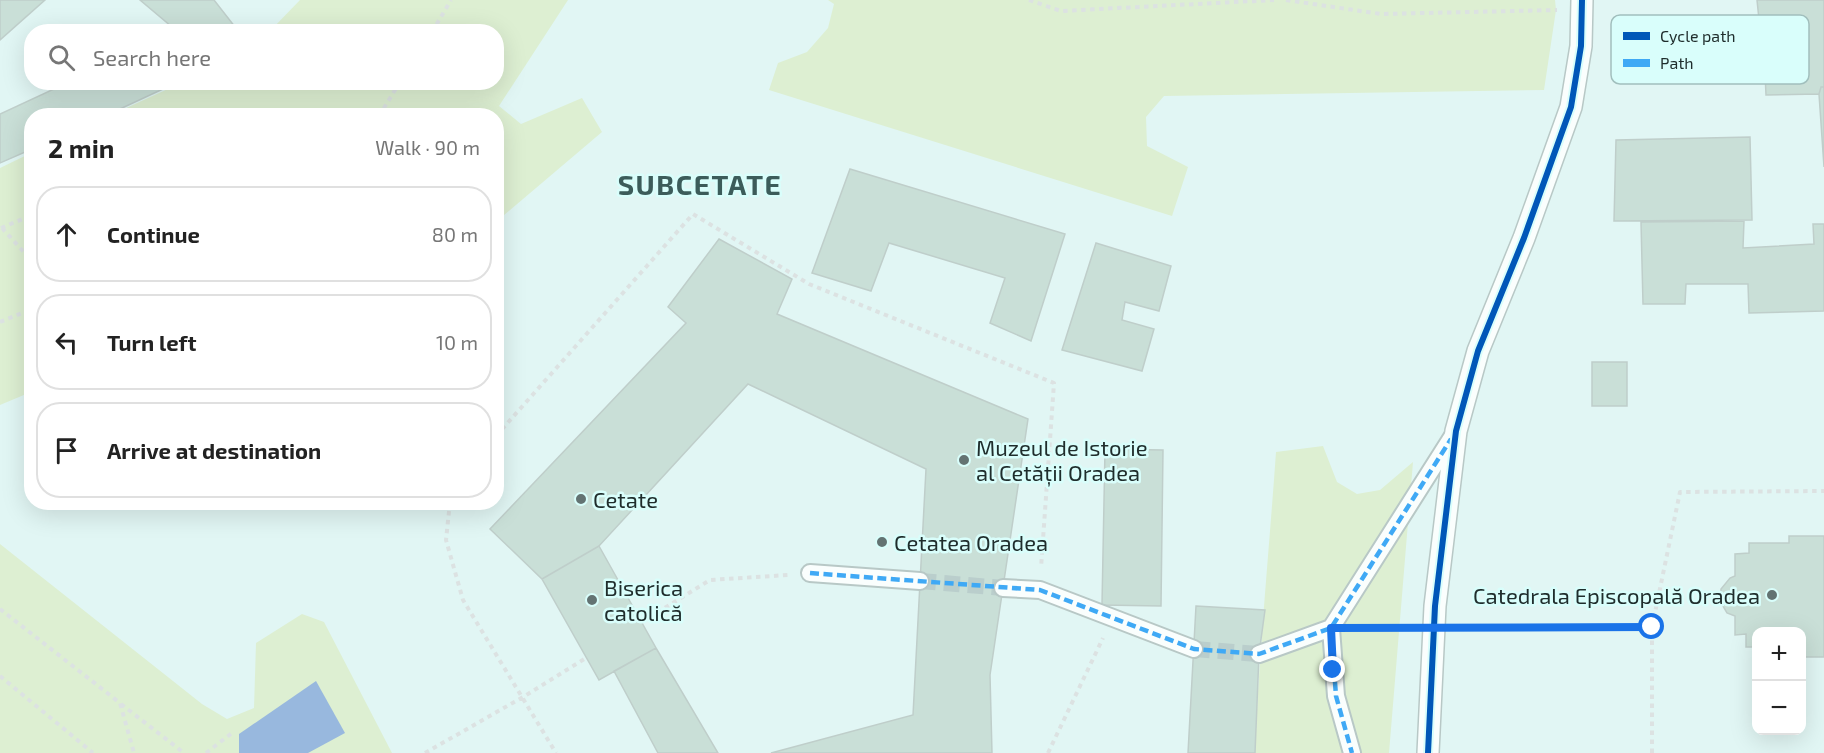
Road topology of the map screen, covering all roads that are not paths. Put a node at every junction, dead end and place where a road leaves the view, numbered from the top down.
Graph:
1 (1582, 3) edge
2 (1456, 431) junction
3 (810, 573) road end
4 (920, 581) tunnel mouth
5 (1003, 588) tunnel mouth
6 (1331, 628) junction
7 (1194, 648) tunnel mouth
8 (1259, 654) tunnel mouth
9 (1352, 753) edge
10 (1428, 753) edge

1 - 2 street
2 - 6 street
2 - 10 street
3 - 4 street
5 - 7 street
6 - 8 street
6 - 9 street

